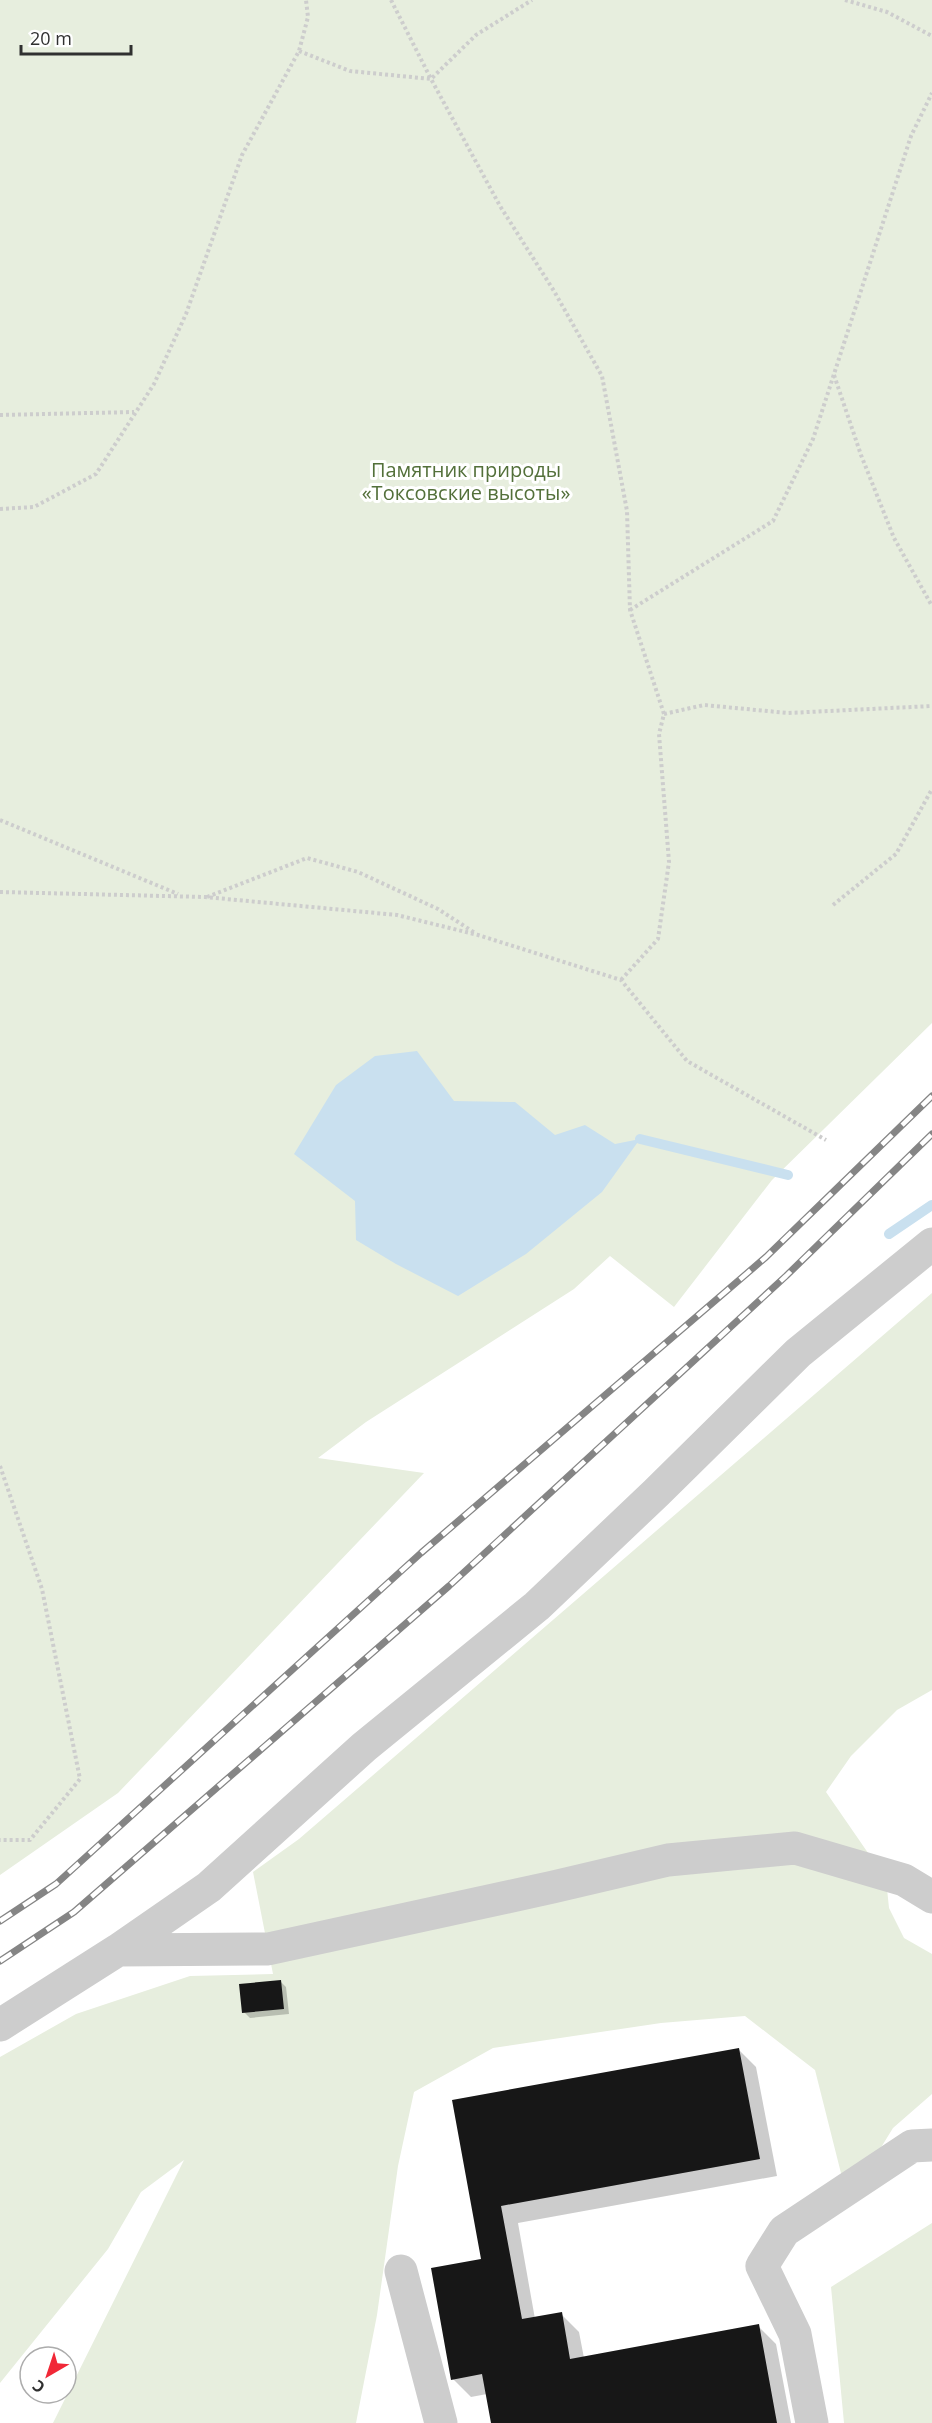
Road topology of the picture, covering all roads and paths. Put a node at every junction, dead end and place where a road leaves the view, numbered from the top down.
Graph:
1 (306, 0) edge
2 (391, 0) edge
3 (532, 0) edge
4 (845, 0) edge
5 (932, 36) edge
6 (299, 51) junction
7 (431, 80) junction
8 (932, 93) edge
9 (834, 374) junction
10 (134, 412) junction
11 (0, 415) edge
12 (0, 509) edge
13 (932, 606) edge
14 (630, 610) junction
15 (932, 706) edge
16 (664, 714) junction
17 (932, 789) edge
18 (0, 820) edge
19 (0, 892) edge
20 (181, 895) junction
21 (205, 897) junction
22 (833, 905) dead end
23 (478, 935) junction
24 (621, 980) junction
25 (826, 1140) dead end
26 (932, 1244) edge
27 (0, 1466) edge
28 (0, 1840) edge
29 (932, 1897) edge
30 (118, 1950) junction
31 (0, 2025) edge
32 (932, 2145) edge
33 (401, 2271) dead end
34 (441, 2423) edge
35 (812, 2423) edge

1 - 6 path
2 - 7 path
3 - 7 path
4 - 5 path
6 - 7 path
6 - 10 path
7 - 14 path
8 - 9 path
9 - 13 path
9 - 14 path
10 - 11 path
10 - 12 path
14 - 16 path
15 - 16 path
16 - 24 path
17 - 22 path
18 - 20 path
19 - 20 path
20 - 21 path
21 - 23 path
21 - 23 path
23 - 24 path
24 - 25 path
26 - 30 street
27 - 28 path
29 - 30 street
30 - 31 street
32 - 35 street
33 - 34 street

